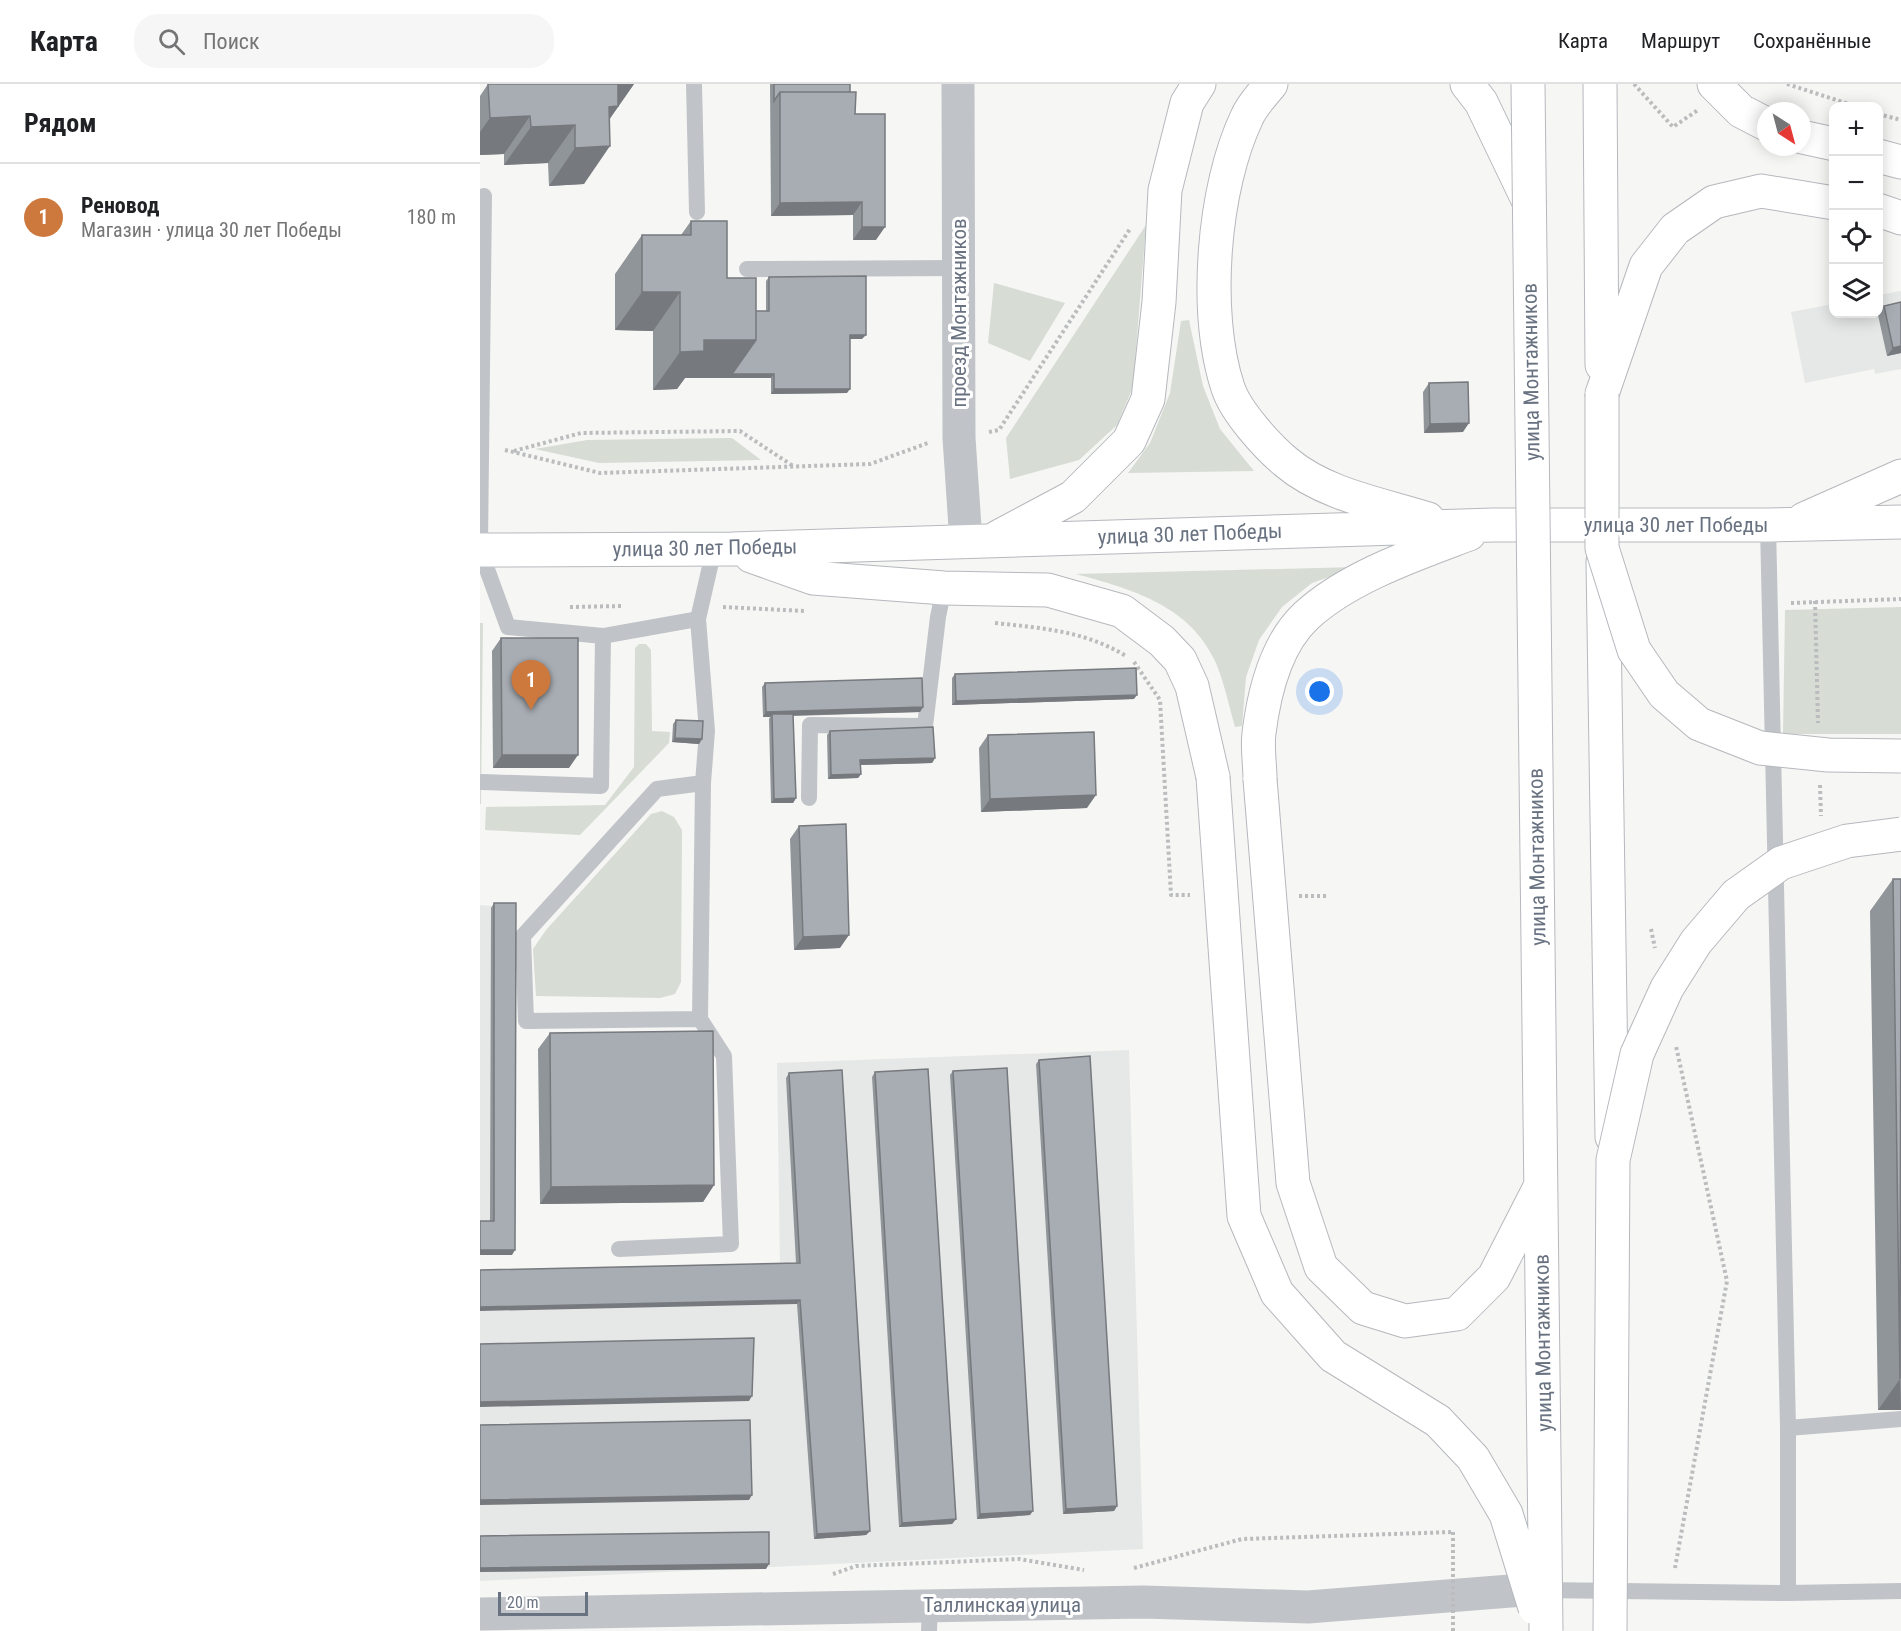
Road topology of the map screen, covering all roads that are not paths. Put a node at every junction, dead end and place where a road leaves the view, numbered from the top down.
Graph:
1 (694, 84) edge
2 (958, 84) edge
3 (1199, 84) edge
4 (1271, 84) edge
5 (1467, 84) edge
6 (1528, 84) edge
7 (1600, 84) edge
8 (1718, 88) edge
9 (1757, 119) edge
10 (1811, 139) edge
11 (1829, 143) edge
12 (1883, 157) edge
13 (1901, 162) edge
14 (484, 196) dead end
15 (1529, 202) junction
16 (1829, 202) edge
17 (696, 212) dead end
18 (959, 268) junction
19 (747, 269) dead end
20 (1602, 394) junction
21 (1901, 476) edge
22 (1901, 522) edge
23 (1493, 525) junction
24 (1780, 525) junction
25 (1453, 526) junction
26 (980, 541) junction
27 (480, 543) edge
28 (1602, 548) junction
29 (723, 549) junction
30 (480, 550) edge
31 (944, 588) junction
32 (700, 612) junction
33 (603, 636) junction
34 (1901, 756) edge
35 (482, 782) dead end
36 (703, 783) junction
37 (809, 798) dead end
38 (1901, 834) edge
39 (700, 1019) junction
40 (1613, 1160) junction
41 (1541, 1185) junction
42 (619, 1249) dead end
43 (1901, 1419) edge
44 (1788, 1428) junction
45 (1523, 1590) joint
46 (1901, 1591) edge
47 (1788, 1593) junction
48 (480, 1614) edge
49 (929, 1618) edge
50 (1544, 1631) edge
51 (1610, 1631) edge

1 - 17 lane
2 - 18 street, проезд Монтажников
3 - 26 street
4 - 25 street
5 - 15 street
6 - 15 street, улица Монтажников, bridge
7 - 20 street
8 - 9 street
10 - 11 street
12 - 13 street
14 - 27 lane
15 - 41 street, улица Монтажников, bridge
16 - 20 street
18 - 19 lane
18 - 26 street, проезд Монтажников
20 - 28 street, bridge
21 - 24 street
22 - 24 street, улица 30 лет Победы
23 - 24 street, улица 30 лет Победы
23 - 25 street, улица 30 лет Победы
23 - 41 street, bridge
24 - 44 lane
25 - 26 street, улица 30 лет Победы
26 - 29 street, улица 30 лет Победы
28 - 34 street, bridge
28 - 40 street, bridge
29 - 30 street, улица 30 лет Победы
29 - 31 street
29 - 32 lane
30 - 33 lane
31 - 37 lane
31 - 50 street, bridge
32 - 33 lane
32 - 36 lane
33 - 35 lane
36 - 39 lane
36 - 39 lane
38 - 40 street, bridge
39 - 42 lane
40 - 51 street, bridge
41 - 50 street, улица Монтажников, bridge
43 - 44 lane
44 - 47 lane
45 - 47 lane
45 - 49 street, Таллинская улица
46 - 47 lane
48 - 49 street, Таллинская улица

